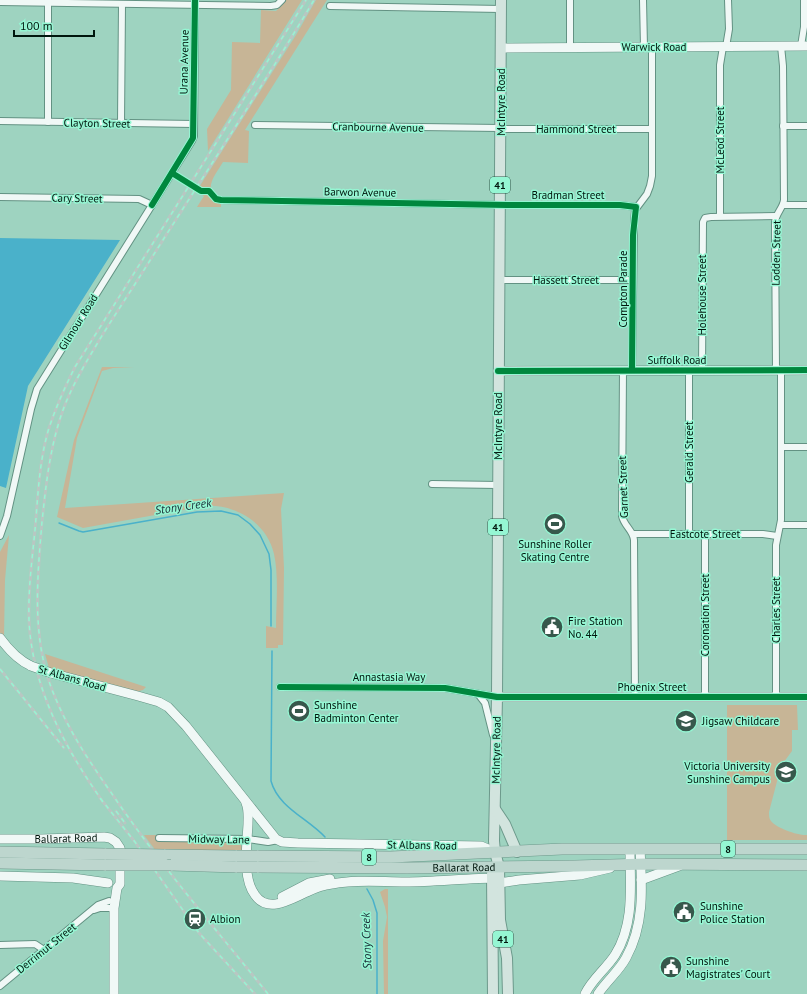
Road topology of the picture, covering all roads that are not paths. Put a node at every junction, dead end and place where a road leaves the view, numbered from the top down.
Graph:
1 (282, 0) edge
2 (570, 0) edge
3 (643, 0) edge
4 (728, 0) edge
5 (804, 0) edge
6 (0, 2) edge
7 (48, 2) junction
8 (195, 2) edge
9 (122, 4) junction
10 (501, 4) edge
11 (330, 6) dead end
12 (784, 46) junction
13 (805, 46) edge
14 (570, 47) junction
15 (648, 47) junction
16 (724, 47) junction
17 (501, 48) junction
18 (0, 121) edge
19 (48, 122) junction
20 (121, 123) junction
21 (194, 124) junction
22 (255, 125) dead end
23 (783, 126) junction
24 (807, 126) edge
25 (500, 128) junction
26 (652, 129) junction
27 (0, 197) edge
28 (221, 200) dead end
29 (500, 204) junction
30 (807, 204) edge
31 (152, 205) junction
32 (783, 205) junction
33 (636, 207) junction
34 (720, 216) junction
35 (776, 216) junction
36 (499, 280) junction
37 (633, 280) junction
38 (622, 370) junction
39 (632, 370) junction
40 (689, 370) junction
41 (702, 370) junction
42 (778, 370) junction
43 (807, 370) edge
44 (498, 371) junction
45 (781, 447) junction
46 (807, 447) edge
47 (432, 484) dead end
48 (498, 485) junction
49 (781, 525) junction
50 (807, 525) edge
51 (633, 534) junction
52 (689, 534) junction
53 (705, 534) junction
54 (0, 536) edge
55 (777, 536) junction
56 (0, 638) edge
57 (280, 687) dead end
58 (478, 694) junction
59 (497, 697) junction
60 (635, 697) junction
61 (705, 697) junction
62 (776, 697) junction
63 (807, 697) edge
64 (496, 748) junction
65 (219, 772) junction
66 (246, 802) junction
67 (495, 809) junction
68 (248, 822) junction
69 (159, 838) dead end
70 (0, 839) edge
71 (248, 839) junction
72 (278, 840) junction
73 (635, 849) junction
74 (807, 849) edge
75 (0, 852) edge
76 (494, 852) junction
77 (517, 852) junction
78 (106, 859) junction
79 (237, 861) junction
80 (0, 863) edge
81 (630, 864) junction
82 (684, 864) junction
83 (807, 865) edge
84 (429, 868) junction
85 (0, 876) edge
86 (495, 876) junction
87 (641, 880) junction
88 (429, 881) junction
89 (113, 884) junction
90 (111, 906) junction
91 (0, 945) edge
92 (44, 950) junction
93 (0, 986) edge
94 (114, 994) edge
95 (493, 994) edge
96 (508, 994) edge
97 (585, 994) edge
98 (598, 994) edge

1 - 8 street
2 - 14 street
3 - 15 street, Compton Parade
4 - 16 street, McLeod Street
5 - 13 street
6 - 7 street
7 - 9 street
7 - 19 street
8 - 9 street
8 - 21 street, Urana Avenue
9 - 20 street
10 - 11 street
10 - 17 main road, McIntyre Road / 41
12 - 13 street, Warwick Road
12 - 16 street, Warwick Road
12 - 23 street, Lodden Street
14 - 15 street, Warwick Road
14 - 17 street, Warwick Road
15 - 16 street, Warwick Road
15 - 26 street, Compton Parade
16 - 34 street, McLeod Street
17 - 25 main road, McIntyre Road / 41
18 - 19 street, Clayton Street
19 - 20 street, Clayton Street
20 - 21 street, Clayton Street
21 - 31 street, Gilmour Road
22 - 25 street, Cranbourne Avenue
23 - 24 street
23 - 32 street, Lodden Street
25 - 26 street, Hammond Street
25 - 29 main road, McIntyre Road / 41
26 - 33 street, Compton Parade
27 - 31 street, Cary Street
28 - 29 street, Barwon Avenue
29 - 33 street, Bradman Street
29 - 36 main road, McIntyre Road / 41
30 - 32 street
31 - 54 street, Gilmour Road
32 - 35 street, Lodden Street
33 - 37 street, Compton Parade
34 - 35 street
34 - 41 street, Holehouse Street
35 - 42 street, Lodden Street
36 - 37 street, Hassett Street
36 - 44 main road, McIntyre Road / 41
37 - 39 street, Compton Parade
38 - 39 street, Suffolk Road
38 - 44 street, Suffolk Road
38 - 51 street, Garnet Street
39 - 40 street, Suffolk Road
40 - 41 street, Suffolk Road
40 - 52 street, Gerald Street
41 - 42 street, Suffolk Road
42 - 43 street, Suffolk Road
42 - 45 street, Lodden Street
44 - 48 main road, McIntyre Road / 41
45 - 46 street
45 - 49 street, Lodden Street
47 - 48 street
48 - 59 main road, McIntyre Road / 41
49 - 50 street
49 - 55 street, Charles Street
51 - 52 street, Eastcote Street
51 - 60 street, Garnet Street
52 - 53 street, Eastcote Street
53 - 55 street, Eastcote Street
53 - 61 street, Coronation Street
55 - 62 street, Charles Street
56 - 65 street, St Albans Road, bridge
57 - 58 street, Annastasia Way
58 - 59 street, Annastasia Way
58 - 64 street
59 - 60 street, Phoenix Street
59 - 64 main road, McIntyre Road / 41
60 - 61 street, Phoenix Street
61 - 62 street, Phoenix Street
62 - 63 street, Phoenix Street
64 - 67 main road, McIntyre Road / 41
65 - 66 street, St Albans Road
65 - 68 street, St Albans Road
66 - 68 street, St Albans Road
66 - 72 street, St Albans Road
67 - 76 main road, McIntyre Road / 41
67 - 77 main road
68 - 71 street, St Albans Road
69 - 71 street, Midway Lane
70 - 89 street, Ballarat Road
71 - 72 street, Midway Lane
71 - 88 street, St Albans Road
72 - 76 street, St Albans Road
73 - 74 highway, Ballarat Road / 8
73 - 77 highway, Ballarat Road / 8
73 - 81 street
75 - 78 highway, Ballarat Road / 8
76 - 77 highway, Ballarat Road / 8
76 - 79 highway, Ballarat Road / 8, bridge
76 - 86 main road, 41
78 - 79 highway, Ballarat Road / 8, bridge
78 - 79 highway, Ballarat Road / 8, bridge
78 - 80 highway, Ballarat Road / 8
79 - 84 highway, Ballarat Road / 8, bridge
81 - 82 highway, Ballarat Road / 8
81 - 86 highway, Ballarat Road / 8
81 - 86 street, St Albans Road
81 - 87 street
81 - 97 street
82 - 83 highway, Ballarat Road / 8
82 - 87 street
84 - 86 highway, Ballarat Road / 8
84 - 88 street
85 - 89 street
86 - 88 street, St Albans Road
86 - 95 main road, 41
86 - 96 main road, 41
87 - 98 street
89 - 90 street, Ballarat Road
90 - 92 street, Derrimut Street
90 - 94 street, Ballarat Road
91 - 92 street
92 - 93 street, Derrimut Street

